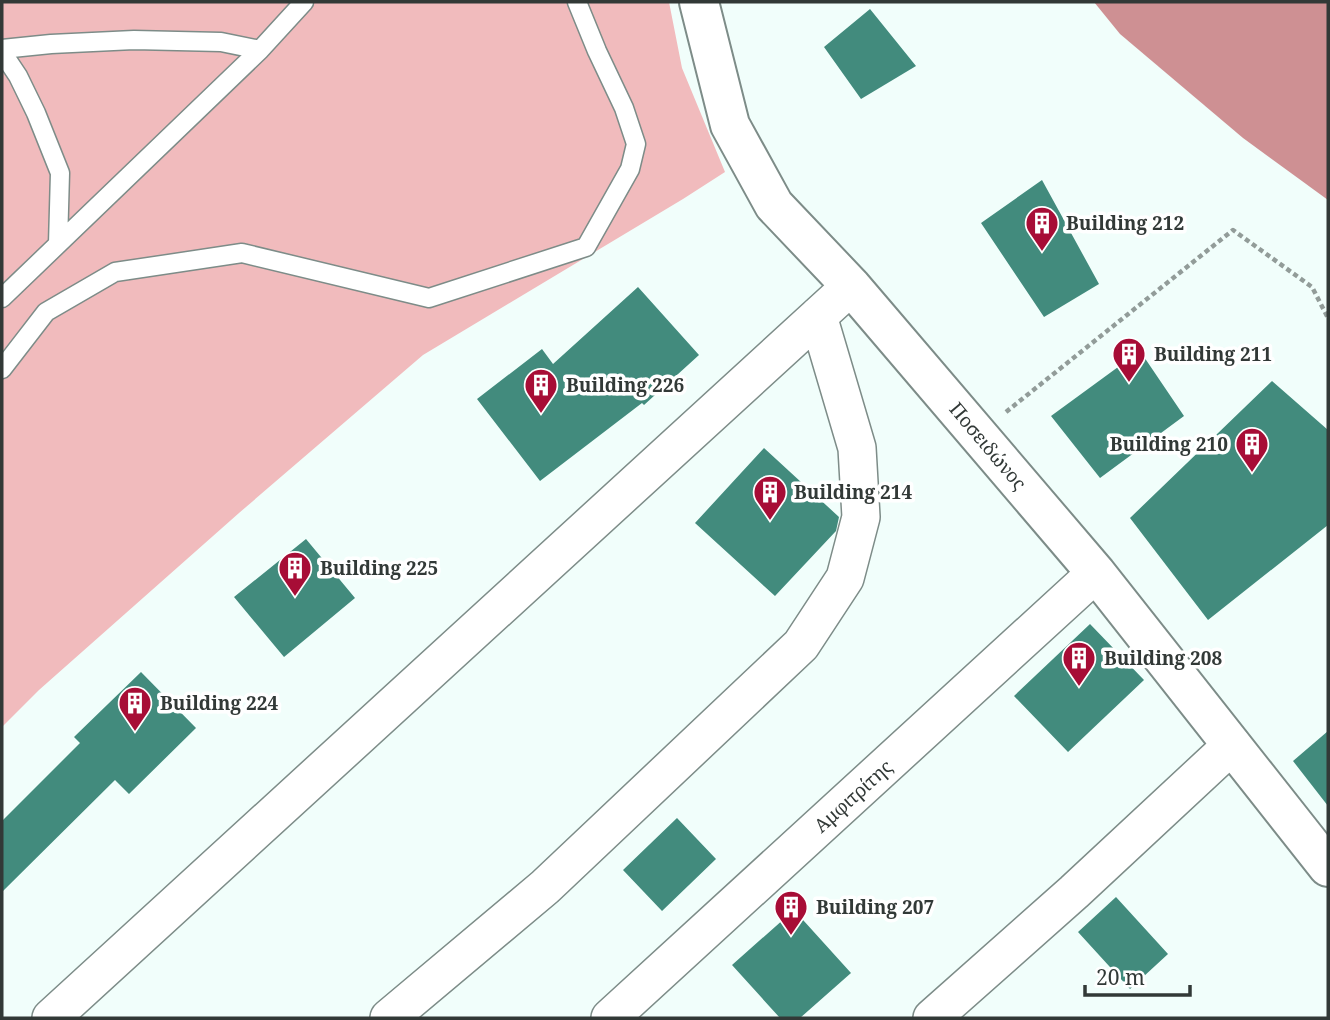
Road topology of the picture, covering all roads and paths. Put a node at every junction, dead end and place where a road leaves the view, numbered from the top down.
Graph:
1 (304, 2) edge
2 (577, 2) edge
3 (699, 2) edge
4 (260, 50) junction
5 (2, 51) edge
6 (58, 244) junction
7 (851, 286) junction
8 (2, 298) edge
9 (818, 316) junction
10 (1328, 318) edge
11 (2, 369) edge
12 (978, 435) junction
13 (1096, 573) junction
14 (1233, 745) junction
15 (1328, 867) edge
16 (51, 1018) edge
17 (389, 1018) edge
18 (610, 1018) edge
19 (932, 1018) edge

1 - 4 lane
2 - 11 lane
3 - 7 street, Ποσειδώνος
4 - 5 lane
4 - 6 lane
5 - 6 lane
6 - 8 lane
7 - 9 street
7 - 12 street, Ποσειδώνος
9 - 16 street
9 - 17 street
10 - 12 path
12 - 13 street, Ποσειδώνος
13 - 14 street, Ποσειδώνος
13 - 18 street, Αμφιτρίτης
14 - 15 street, Ποσειδώνος
14 - 19 street

